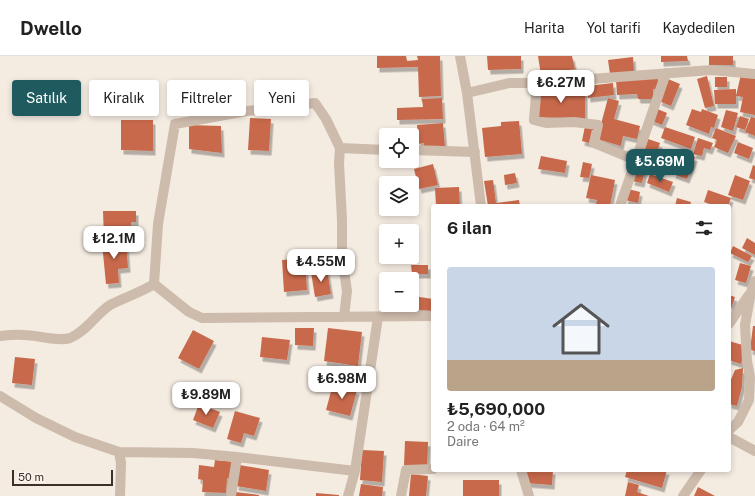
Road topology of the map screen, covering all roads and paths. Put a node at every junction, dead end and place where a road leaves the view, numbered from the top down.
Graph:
1 (460, 56) edge
2 (666, 73) junction
3 (755, 74) edge
4 (537, 83) junction
5 (467, 93) junction
6 (340, 148) junction
7 (379, 150) edge
8 (419, 150) edge
9 (475, 152) junction
10 (635, 160) junction
11 (481, 204) edge
12 (621, 204) edge
13 (755, 281) edge
14 (154, 284) junction
15 (751, 292) junction
16 (431, 316) edge
17 (344, 317) junction
18 (378, 317) junction
19 (731, 321) edge
20 (731, 324) edge
21 (745, 325) junction
22 (0, 336) edge
23 (0, 396) edge
24 (731, 428) edge
25 (731, 438) edge
26 (755, 451) edge
27 (119, 452) junction
28 (237, 457) junction
29 (431, 469) edge
30 (355, 471) junction
31 (522, 472) edge
32 (700, 472) edge
33 (120, 496) edge
34 (231, 496) edge
35 (348, 496) edge
36 (401, 496) edge
37 (529, 496) edge
38 (683, 496) edge

1 - 5 street
2 - 3 street
2 - 4 street
2 - 10 street
4 - 5 street
4 - 10 street
5 - 9 street
6 - 7 street
6 - 14 street
6 - 17 street
8 - 9 street
9 - 11 street
10 - 12 street
13 - 15 street
14 - 17 street
14 - 22 street
15 - 19 street
15 - 21 street
16 - 18 street
17 - 18 street
18 - 30 street
20 - 21 street
21 - 24 street
23 - 27 street
25 - 26 street
27 - 28 street
27 - 33 street
28 - 30 street
28 - 34 street
29 - 36 street
30 - 35 street
31 - 37 street
32 - 38 street

